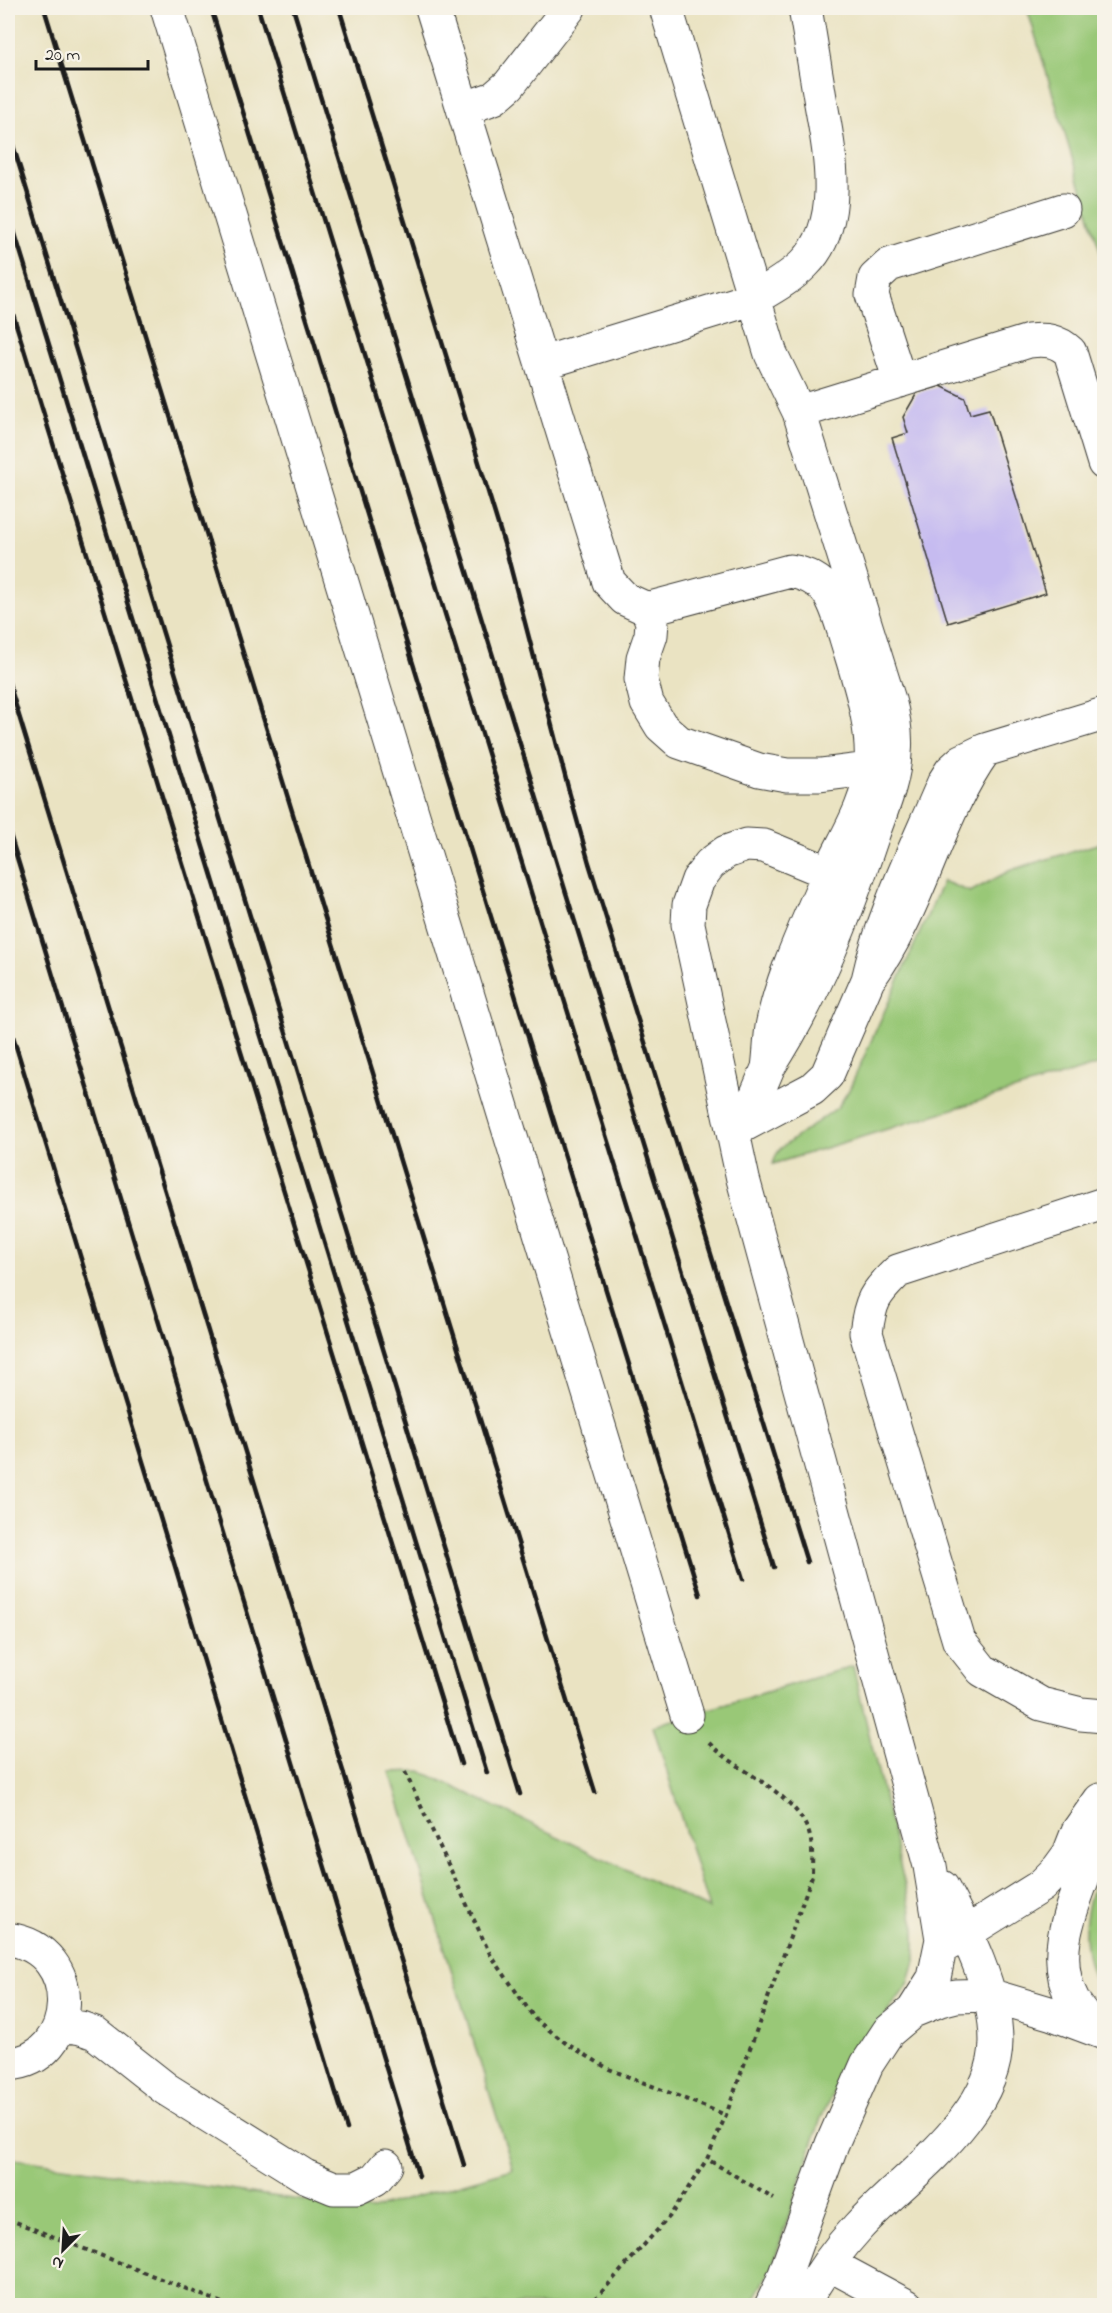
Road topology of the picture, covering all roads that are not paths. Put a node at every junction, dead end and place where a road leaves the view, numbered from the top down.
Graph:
1 (167, 8) edge
2 (432, 8) edge
3 (569, 8) edge
4 (666, 8) edge
5 (805, 8) edge
6 (463, 109) junction
7 (1063, 210) dead end
8 (755, 298) junction
9 (543, 363) junction
10 (900, 381) junction
11 (800, 412) junction
12 (1104, 463) edge
13 (647, 609) junction
14 (1104, 714) edge
15 (882, 767) junction
16 (842, 878) junction
17 (733, 1131) junction
18 (1104, 1204) edge
19 (687, 1715) road end
20 (1104, 1716) edge
21 (1102, 1790) edge
22 (930, 1866) junction
23 (966, 1932) junction
24 (8, 1939) edge
25 (939, 1953) junction
26 (989, 1995) junction
27 (913, 2011) junction
28 (60, 2025) junction
29 (1100, 2031) edge
30 (8, 2064) edge
31 (386, 2166) dead end
32 (829, 2264) junction
33 (771, 2306) edge
34 (802, 2306) edge
35 (908, 2306) edge

1 - 19 street
2 - 6 street
3 - 6 street
4 - 8 street
5 - 8 street
6 - 9 street
7 - 10 street
8 - 9 street
8 - 11 street
9 - 13 street
10 - 11 street
10 - 12 street
11 - 15 street
13 - 15 street
13 - 15 street
14 - 17 street
15 - 16 street
16 - 17 street
16 - 17 street
17 - 22 street
18 - 20 street
21 - 23 street
21 - 29 street
22 - 23 street
22 - 25 street
23 - 25 street
23 - 26 street
24 - 28 street
25 - 27 street
26 - 27 street
26 - 29 street
26 - 32 street
27 - 33 street
28 - 30 street
28 - 31 street
32 - 34 street
32 - 35 street

